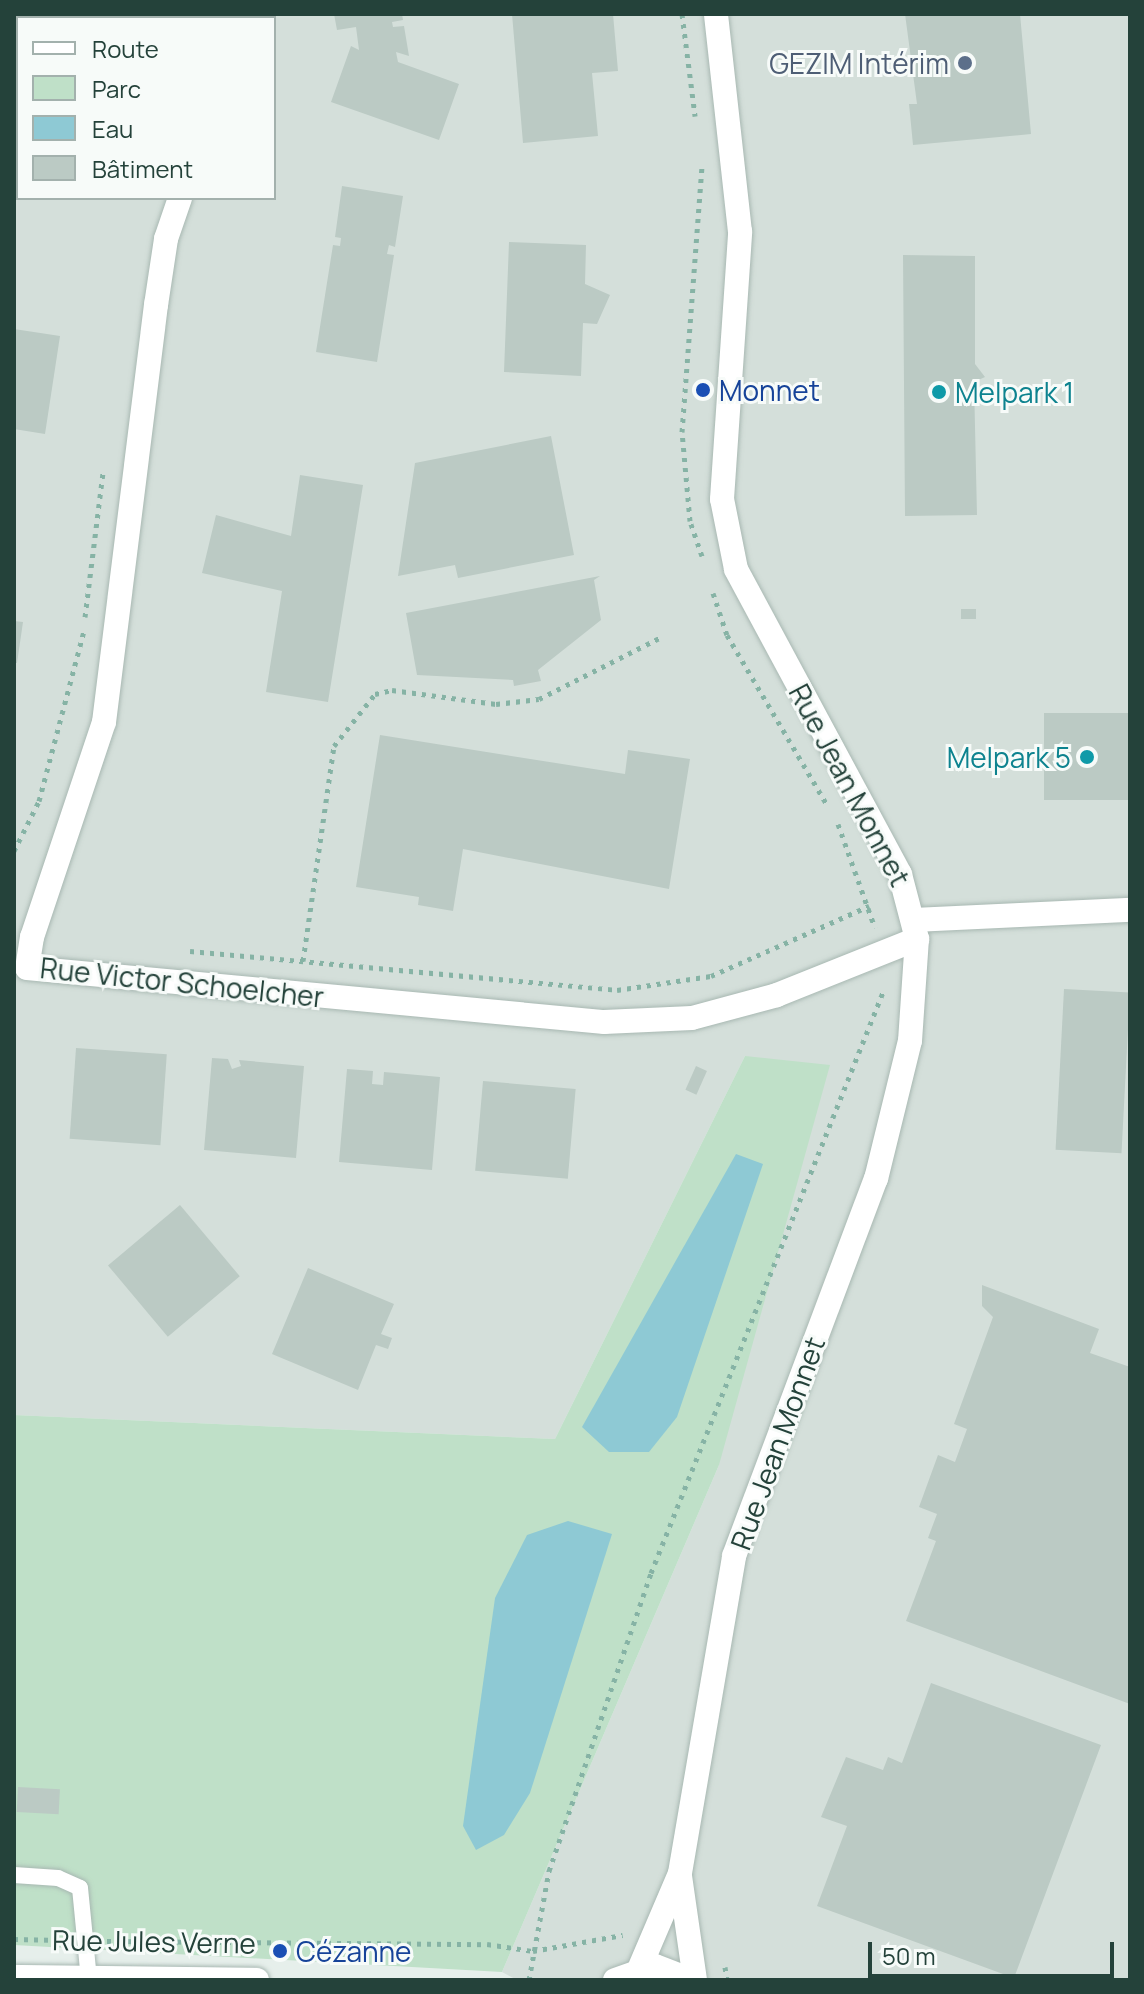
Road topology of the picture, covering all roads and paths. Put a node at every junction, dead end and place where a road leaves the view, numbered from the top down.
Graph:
1 (716, 14) edge
2 (179, 200) edge
3 (104, 468) dead end
4 (659, 638) dead end
5 (14, 851) edge
6 (869, 906) dead end
7 (1130, 910) edge
8 (916, 930) junction
9 (182, 951) dead end
10 (881, 951) junction
11 (303, 961) junction
12 (680, 1873) junction
13 (14, 1875) edge
14 (14, 1939) edge
15 (89, 1940) junction
16 (533, 1951) junction
17 (640, 1967) junction
18 (14, 1977) edge
19 (89, 1979) edge
20 (257, 1980) edge
21 (529, 1980) edge
22 (615, 1980) edge
23 (694, 1980) edge

1 - 8 street, Rue Jean Monnet
2 - 10 street, Rue Victor Schoelcher
3 - 5 path
4 - 11 path
6 - 11 path
7 - 8 street, Rue Victor Schoelcher
8 - 10 street, Rue Victor Schoelcher
8 - 12 street, Rue Jean Monnet
9 - 11 path
10 - 16 path
12 - 17 street, Rue Jean Monnet
12 - 23 street, Rue Jean Monnet
13 - 15 lane
14 - 15 path, Rue Jules Verne
15 - 16 path, Rue Jules Verne
15 - 19 lane
16 - 21 path
17 - 22 street
17 - 23 street
18 - 19 street, Rue Jules Verne
19 - 20 street, Rue Jules Verne

